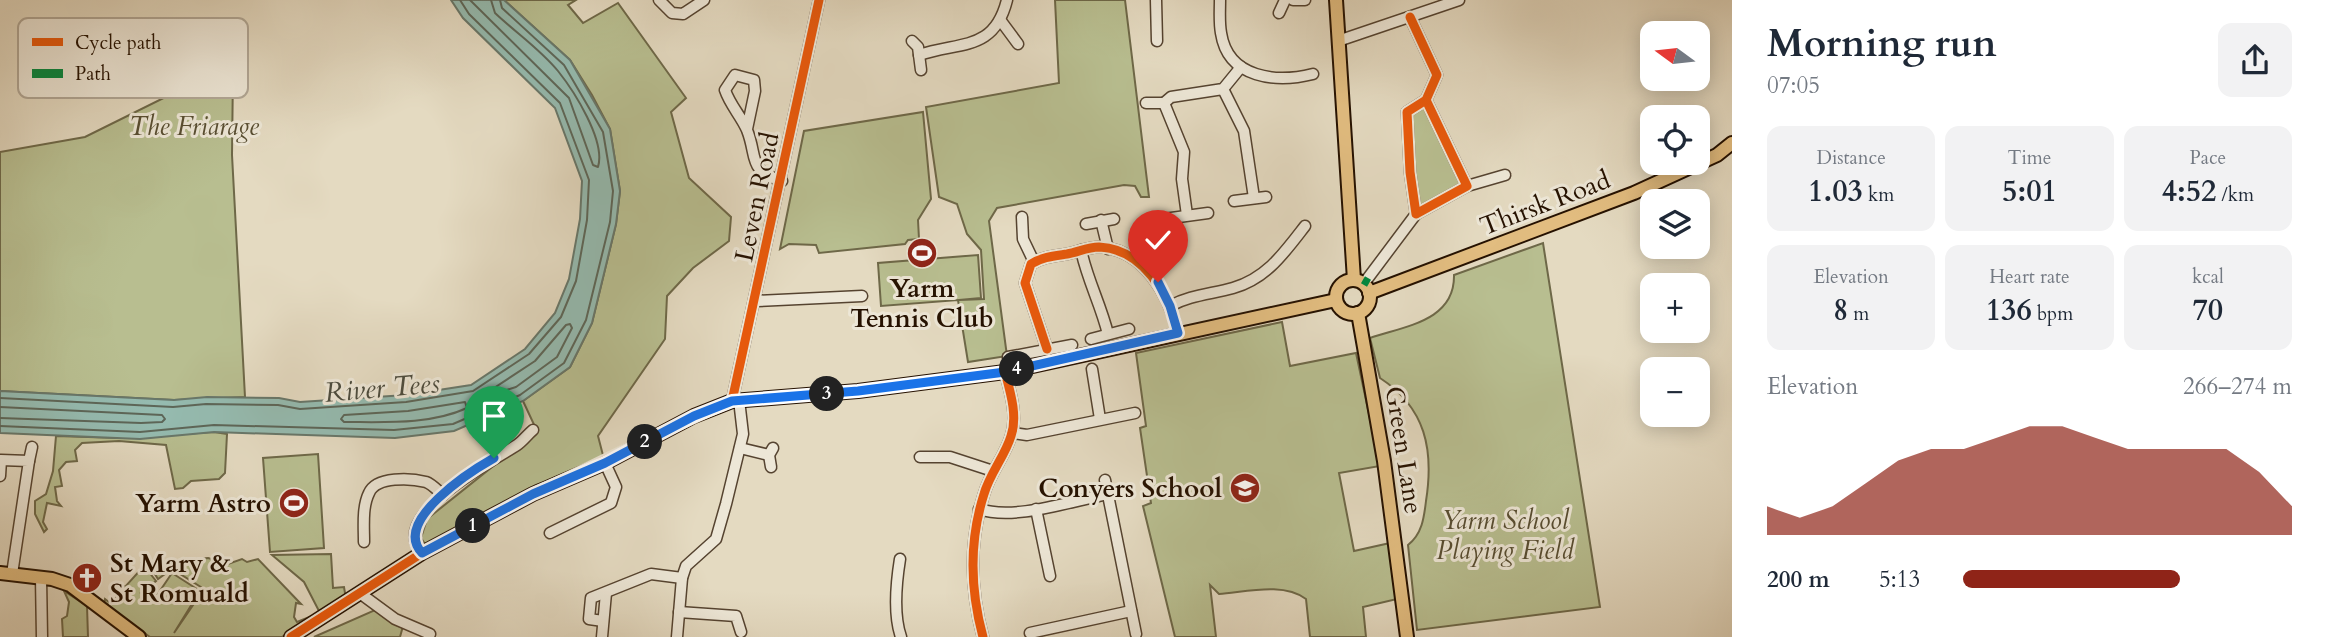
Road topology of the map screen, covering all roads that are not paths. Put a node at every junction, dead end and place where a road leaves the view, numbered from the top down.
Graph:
1 (659, 0) edge
2 (704, 0) edge
3 (819, 0) edge
4 (1007, 0) edge
5 (1156, 0) edge
6 (1220, 0) edge
7 (1285, 0) edge
8 (1293, 0) edge
9 (1305, 0) edge
10 (1336, 0) edge
11 (1459, 0) edge
12 (1279, 13) dead end
13 (1410, 17) junction
14 (1001, 21) junction
15 (912, 41) dead end
16 (1157, 41) dead end
17 (1338, 41) junction
18 (1021, 47) dead end
19 (919, 55) junction
20 (1241, 66) junction
21 (921, 70) dead end
22 (1309, 77) dead end
23 (1223, 89) junction
24 (1426, 100) junction
25 (1146, 103) dead end
26 (1164, 103) junction
27 (747, 129) junction
28 (1732, 144) edge
29 (1505, 175) dead end
30 (782, 181) junction
31 (1467, 186) junction
32 (1266, 197) dead end
33 (1254, 198) junction
34 (1234, 201) dead end
35 (1208, 213) dead end
36 (1416, 214) junction
37 (1187, 215) junction
38 (1022, 217) dead end
39 (1114, 219) dead end
40 (1164, 219) dead end
41 (1101, 220) junction
42 (1086, 224) dead end
43 (1306, 226) dead end
44 (1108, 249) junction
45 (1081, 250) junction
46 (1034, 262) junction
47 (1368, 278) dead end
48 (1354, 280) junction
49 (1369, 293) junction
50 (862, 296) dead end
51 (1336, 300) junction
52 (755, 301) junction
53 (1170, 306) junction
54 (1358, 313) junction
55 (1129, 329) dead end
56 (1178, 333) junction
57 (1108, 334) junction
58 (1091, 340) dead end
59 (1072, 345) dead end
60 (1047, 349) junction
61 (1008, 357) dead end
62 (1005, 372) junction
63 (1082, 381) dead end
64 (735, 401) junction
65 (1135, 413) dead end
66 (1100, 419) junction
67 (528, 430) dead end
68 (1013, 433) junction
69 (32, 447) dead end
70 (740, 448) junction
71 (920, 457) dead end
72 (29, 461) junction
73 (605, 463) junction
74 (771, 467) dead end
75 (993, 471) junction
76 (0, 476) edge
77 (1105, 480) dead end
78 (1108, 494) junction
79 (443, 495) junction
80 (979, 509) junction
81 (1036, 509) junction
82 (552, 529) dead end
83 (364, 542) dead end
84 (422, 553) junction
85 (902, 565) dead end
86 (6, 574) edge
87 (1050, 576) dead end
88 (41, 578) junction
89 (682, 578) junction
90 (361, 594) junction
91 (1131, 611) junction
92 (679, 612) junction
93 (741, 632) dead end
94 (1030, 632) dead end
95 (1058, 632) edge
96 (430, 634) dead end
97 (1136, 634) dead end
98 (905, 636) edge
99 (41, 637) edge
100 (139, 637) edge
101 (291, 637) edge
102 (602, 637) edge
103 (677, 637) edge
104 (983, 637) edge
105 (1407, 637) edge

1 - 2 street
3 - 30 street, Leven Road
4 - 14 street
5 - 16 street
6 - 20 street
7 - 12 street
8 - 9 street
10 - 17 main road
11 - 13 street
13 - 17 street
13 - 24 street
14 - 18 street
14 - 19 street
15 - 19 street
17 - 48 main road
19 - 21 street
20 - 22 street
20 - 23 street
23 - 26 street
23 - 33 street
24 - 31 street
24 - 36 street
25 - 26 street
26 - 37 street
27 - 27 street
27 - 30 street
28 - 49 main road, Thirsk Road
29 - 31 street
30 - 52 street, Leven Road
31 - 36 street
32 - 33 street
33 - 34 street
35 - 37 street
36 - 47 street
37 - 40 street
38 - 46 street
39 - 41 street
41 - 42 street
41 - 44 street
43 - 53 street
44 - 45 street
44 - 53 street
45 - 46 street
45 - 57 street
46 - 60 street
48 - 49 main road
48 - 51 main road
49 - 54 main road
50 - 52 street
51 - 54 main road
51 - 56 main road
52 - 64 street, Leven Road
53 - 56 street
54 - 105 main road, Green Lane
55 - 57 street
56 - 62 main road
57 - 58 street
59 - 60 street
60 - 61 street
62 - 64 main road
62 - 68 street
63 - 66 street
64 - 70 street, Leven Road
64 - 73 main road
65 - 66 street
66 - 68 street
67 - 79 street
68 - 75 street
69 - 72 street
70 - 74 street
70 - 89 street, Leven Road
71 - 75 street
72 - 76 street
72 - 86 street
73 - 82 street
73 - 84 main road
75 - 80 street
77 - 78 street
78 - 81 street
78 - 91 street
79 - 83 street
79 - 84 street
80 - 81 street
80 - 104 street
81 - 87 street
84 - 90 main road
85 - 98 street
86 - 88 main road
88 - 99 street
88 - 100 main road
89 - 92 street
89 - 102 street
90 - 96 street
90 - 101 main road
91 - 95 street
91 - 97 street
92 - 93 street
92 - 103 street
94 - 95 street

